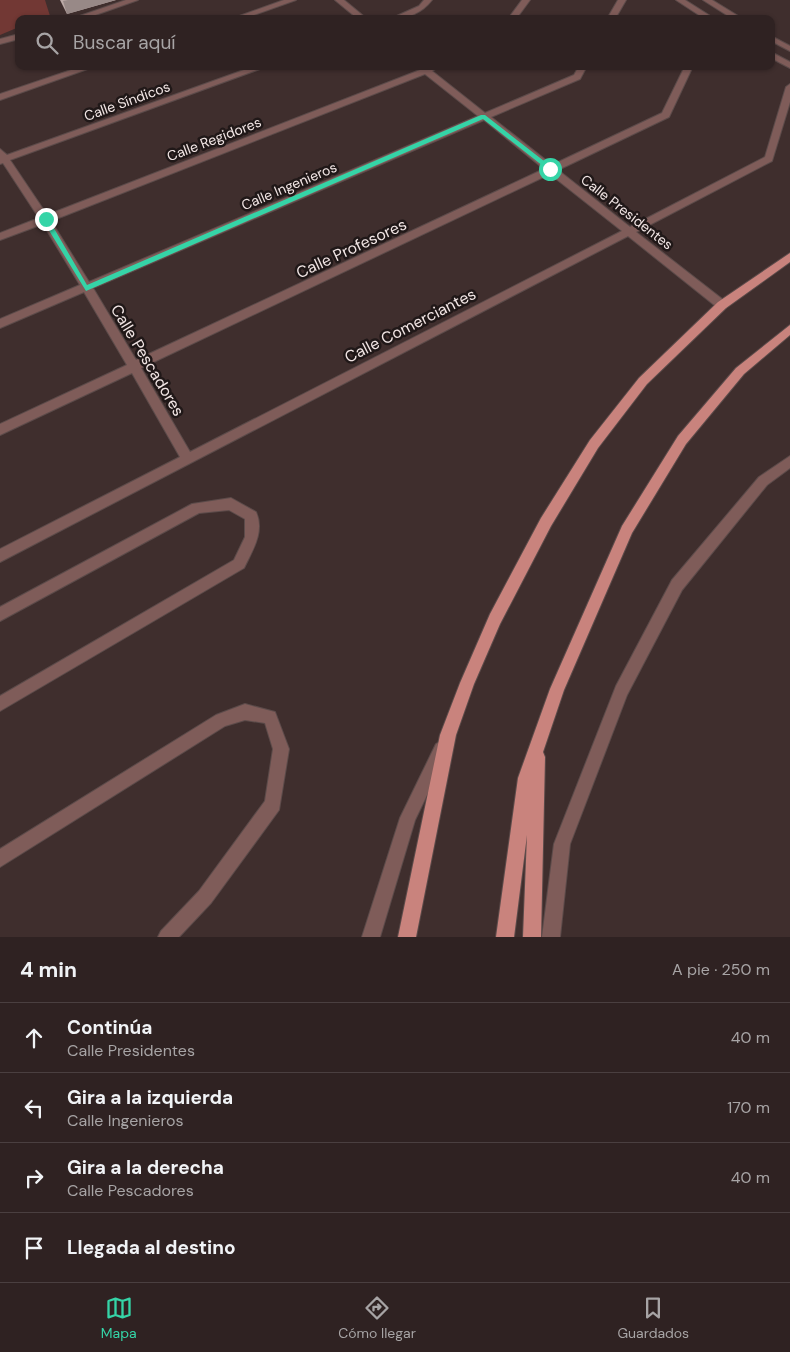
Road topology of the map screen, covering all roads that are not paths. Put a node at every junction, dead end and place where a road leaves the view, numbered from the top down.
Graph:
1 (134, 0) edge
2 (292, 0) edge
3 (339, 0) edge
4 (428, 0) edge
5 (526, 0) edge
6 (622, 0) edge
7 (680, 0) edge
8 (707, 0) edge
9 (87, 15) edge
10 (247, 15) edge
11 (358, 15) edge
12 (404, 15) edge
13 (515, 15) edge
14 (613, 15) edge
15 (704, 15) edge
16 (732, 15) edge
17 (15, 37) edge
18 (775, 40) edge
19 (0, 42) edge
20 (790, 49) edge
21 (775, 57) edge
22 (790, 66) edge
23 (80, 70) edge
24 (253, 70) edge
25 (420, 70) edge
26 (427, 70) edge
27 (581, 70) edge
28 (687, 70) edge
29 (790, 87) edge
30 (0, 97) edge
31 (788, 106) edge
32 (483, 117) junction
33 (2, 158) edge
34 (550, 169) junction
35 (46, 219) junction
36 (628, 231) junction
37 (0, 237) edge
38 (790, 257) edge
39 (86, 288) junction
40 (722, 305) junction
41 (0, 324) edge
42 (790, 329) edge
43 (135, 367) junction
44 (0, 430) edge
45 (187, 459) junction
46 (790, 461) edge
47 (0, 556) edge
48 (0, 614) edge
49 (0, 704) edge
50 (448, 736) junction
51 (538, 747) junction
52 (0, 858) edge
53 (167, 937) edge
54 (371, 937) edge
55 (407, 937) edge
56 (505, 937) edge
57 (532, 937) edge
58 (551, 937) edge

1 - 9 street
2 - 10 street
3 - 11 street
4 - 12 street
5 - 13 street
6 - 14 street
7 - 15 street
8 - 16 street
17 - 19 street
18 - 20 street
21 - 22 street
23 - 30 street
24 - 33 street, Calle Síndicos
25 - 35 street, Calle Regidores
26 - 32 street, Calle Presidentes
27 - 32 street, Calle Ingenieros
28 - 34 street, Calle Profesores
29 - 31 street, Calle Comerciantes
31 - 36 street, Calle Comerciantes
32 - 34 street, Calle Presidentes
32 - 39 street, Calle Ingenieros
33 - 35 street, Calle Pescadores
34 - 36 street, Calle Presidentes
34 - 43 street, Calle Profesores
35 - 37 street, Calle Regidores
35 - 39 street, Calle Pescadores
36 - 40 street, Calle Presidentes
36 - 45 street, Calle Comerciantes
38 - 40 main road
39 - 41 street, Calle Ingenieros
39 - 43 street, Calle Pescadores
40 - 50 main road
42 - 51 main road
43 - 44 street, Calle Profesores
43 - 45 street, Calle Pescadores
45 - 47 street, Calle Comerciantes
46 - 58 street
48 - 49 street
50 - 54 street
50 - 55 main road
51 - 56 main road
51 - 57 main road
52 - 53 street

